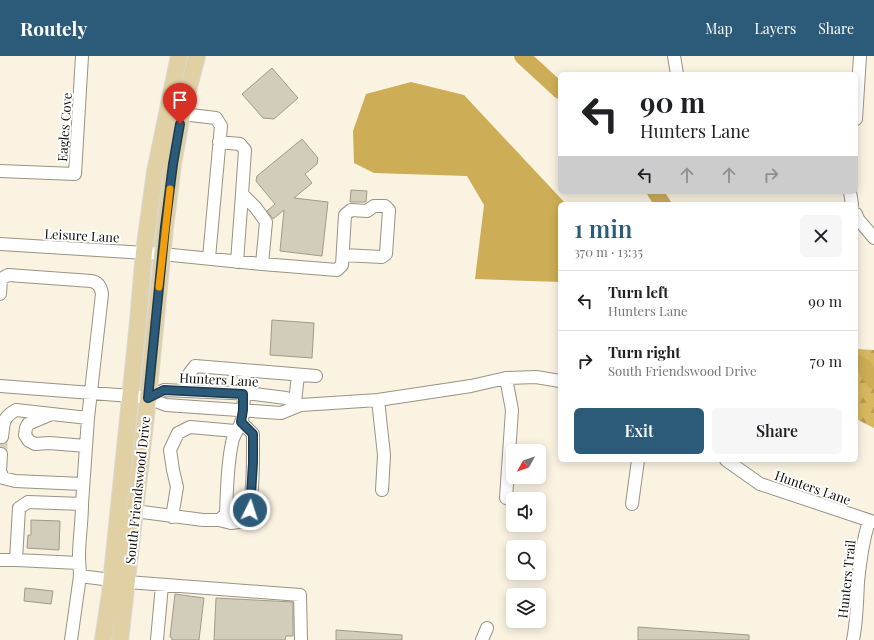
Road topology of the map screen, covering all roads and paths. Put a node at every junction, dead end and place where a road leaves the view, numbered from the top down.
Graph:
1 (82, 56) edge
2 (179, 56) edge
3 (197, 56) edge
4 (674, 56) edge
5 (860, 56) edge
6 (677, 72) edge
7 (858, 88) edge
8 (182, 114) junction
9 (219, 142) junction
10 (0, 171) edge
11 (242, 194) junction
12 (858, 219) edge
13 (874, 238) edge
14 (0, 244) edge
15 (144, 252) junction
16 (162, 254) junction
17 (343, 255) junction
18 (209, 258) junction
19 (237, 262) junction
20 (262, 264) junction
21 (0, 294) edge
22 (244, 371) junction
23 (298, 375) junction
24 (316, 376) dead end
25 (506, 378) junction
26 (558, 380) edge
27 (0, 386) edge
28 (186, 391) junction
29 (91, 392) junction
30 (243, 394) junction
31 (131, 396) junction
32 (148, 398) junction
33 (378, 400) junction
34 (298, 403) junction
35 (50, 415) junction
36 (88, 418) junction
37 (240, 421) junction
38 (2, 437) dead end
39 (86, 446) junction
40 (1, 454) dead end
41 (638, 462) edge
42 (729, 462) edge
43 (83, 484) junction
44 (382, 490) dead end
45 (506, 492) edge
46 (82, 504) junction
47 (632, 504) dead end
48 (135, 511) junction
49 (172, 516) junction
50 (219, 520) junction
51 (872, 522) edge
52 (0, 560) edge
53 (16, 560) junction
54 (79, 563) junction
55 (80, 576) junction
56 (111, 580) junction
57 (128, 582) junction
58 (162, 584) junction
59 (487, 628) dead end
60 (71, 640) edge
61 (103, 640) edge
62 (120, 640) edge
63 (157, 640) edge
64 (301, 640) edge
65 (482, 640) edge
66 (853, 640) edge

1 - 10 street, Eagles Cove
2 - 15 main road, South Friendswood Drive
3 - 8 main road, South Friendswood Drive
4 - 6 street
5 - 7 street
8 - 9 street
8 - 16 main road, South Friendswood Drive
9 - 11 street
9 - 18 street
11 - 19 street
11 - 20 street
12 - 13 street
14 - 15 street, Leisure Lane
15 - 16 street, Leisure Lane
15 - 31 main road, South Friendswood Drive
16 - 18 street, Leisure Lane
16 - 32 main road, South Friendswood Drive
17 - 17 street
17 - 20 street, Leisure Lane
18 - 19 street, Leisure Lane
19 - 20 street, Leisure Lane
21 - 29 street
22 - 23 street
22 - 28 street
22 - 30 street
23 - 24 street
23 - 34 street
25 - 26 street, Hunters Lane
25 - 33 street, Hunters Lane
25 - 45 street
27 - 29 street
28 - 30 street, Hunters Lane
28 - 32 street, Hunters Lane
29 - 31 street
29 - 36 street
30 - 34 street, Hunters Lane
30 - 37 street
31 - 32 street
31 - 56 main road, South Friendswood Drive
32 - 37 street, Hunters Lane
32 - 48 main road, South Friendswood Drive
33 - 34 street, Hunters Lane
33 - 44 street
34 - 37 street, Hunters Lane
35 - 36 street
35 - 38 street
35 - 39 street
36 - 39 street
37 - 49 street
37 - 50 street
37 - 50 street
39 - 43 street
40 - 43 street
41 - 47 street
42 - 51 street, Hunters Lane
43 - 46 street
46 - 53 street
46 - 54 street
48 - 49 street
48 - 57 main road, South Friendswood Drive
49 - 50 street
51 - 66 street, Hunters Trail
52 - 53 street
53 - 54 street
54 - 55 street
55 - 56 street
55 - 60 street
56 - 57 street
56 - 61 main road, South Friendswood Drive
57 - 58 street
57 - 62 main road, South Friendswood Drive
58 - 63 street
58 - 64 street
59 - 65 street

